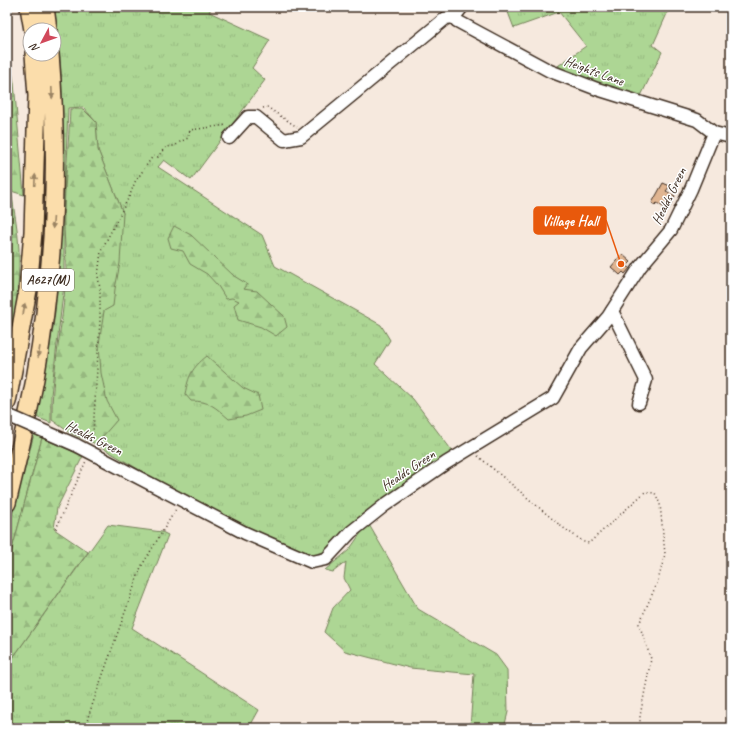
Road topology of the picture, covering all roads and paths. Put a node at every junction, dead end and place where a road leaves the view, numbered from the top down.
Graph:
1 (29, 7) edge
2 (45, 7) edge
3 (462, 7) edge
4 (454, 17) junction
5 (32, 22) edge
6 (47, 22) edge
7 (35, 62) edge
8 (50, 62) edge
9 (260, 110) dead end
10 (229, 125) dead end
11 (306, 133) junction
12 (714, 133) junction
13 (731, 136) edge
14 (229, 138) dead end
15 (612, 311) junction
16 (7, 402) edge
17 (638, 403) dead end
18 (7, 415) edge
19 (85, 447) junction
20 (470, 448) junction
21 (182, 500) junction
22 (7, 503) edge
23 (56, 529) dead end
24 (86, 728) edge
25 (640, 728) edge

1 - 5 highway
2 - 6 highway
3 - 4 street
4 - 11 street
4 - 12 street, Heights Lane
16 -> 7 highway, A627(M)
8 -> 22 highway, A627(M)
9 - 11 path
10 - 19 path
11 - 14 street
12 - 13 street, Heights Lane
12 - 15 street, Healds Green
15 - 17 street
15 - 20 street, Healds Green
18 - 19 street, Healds Green, bridge
19 - 21 street, Healds Green
19 - 23 path
20 - 21 street, Healds Green
20 - 25 path
21 - 24 path

